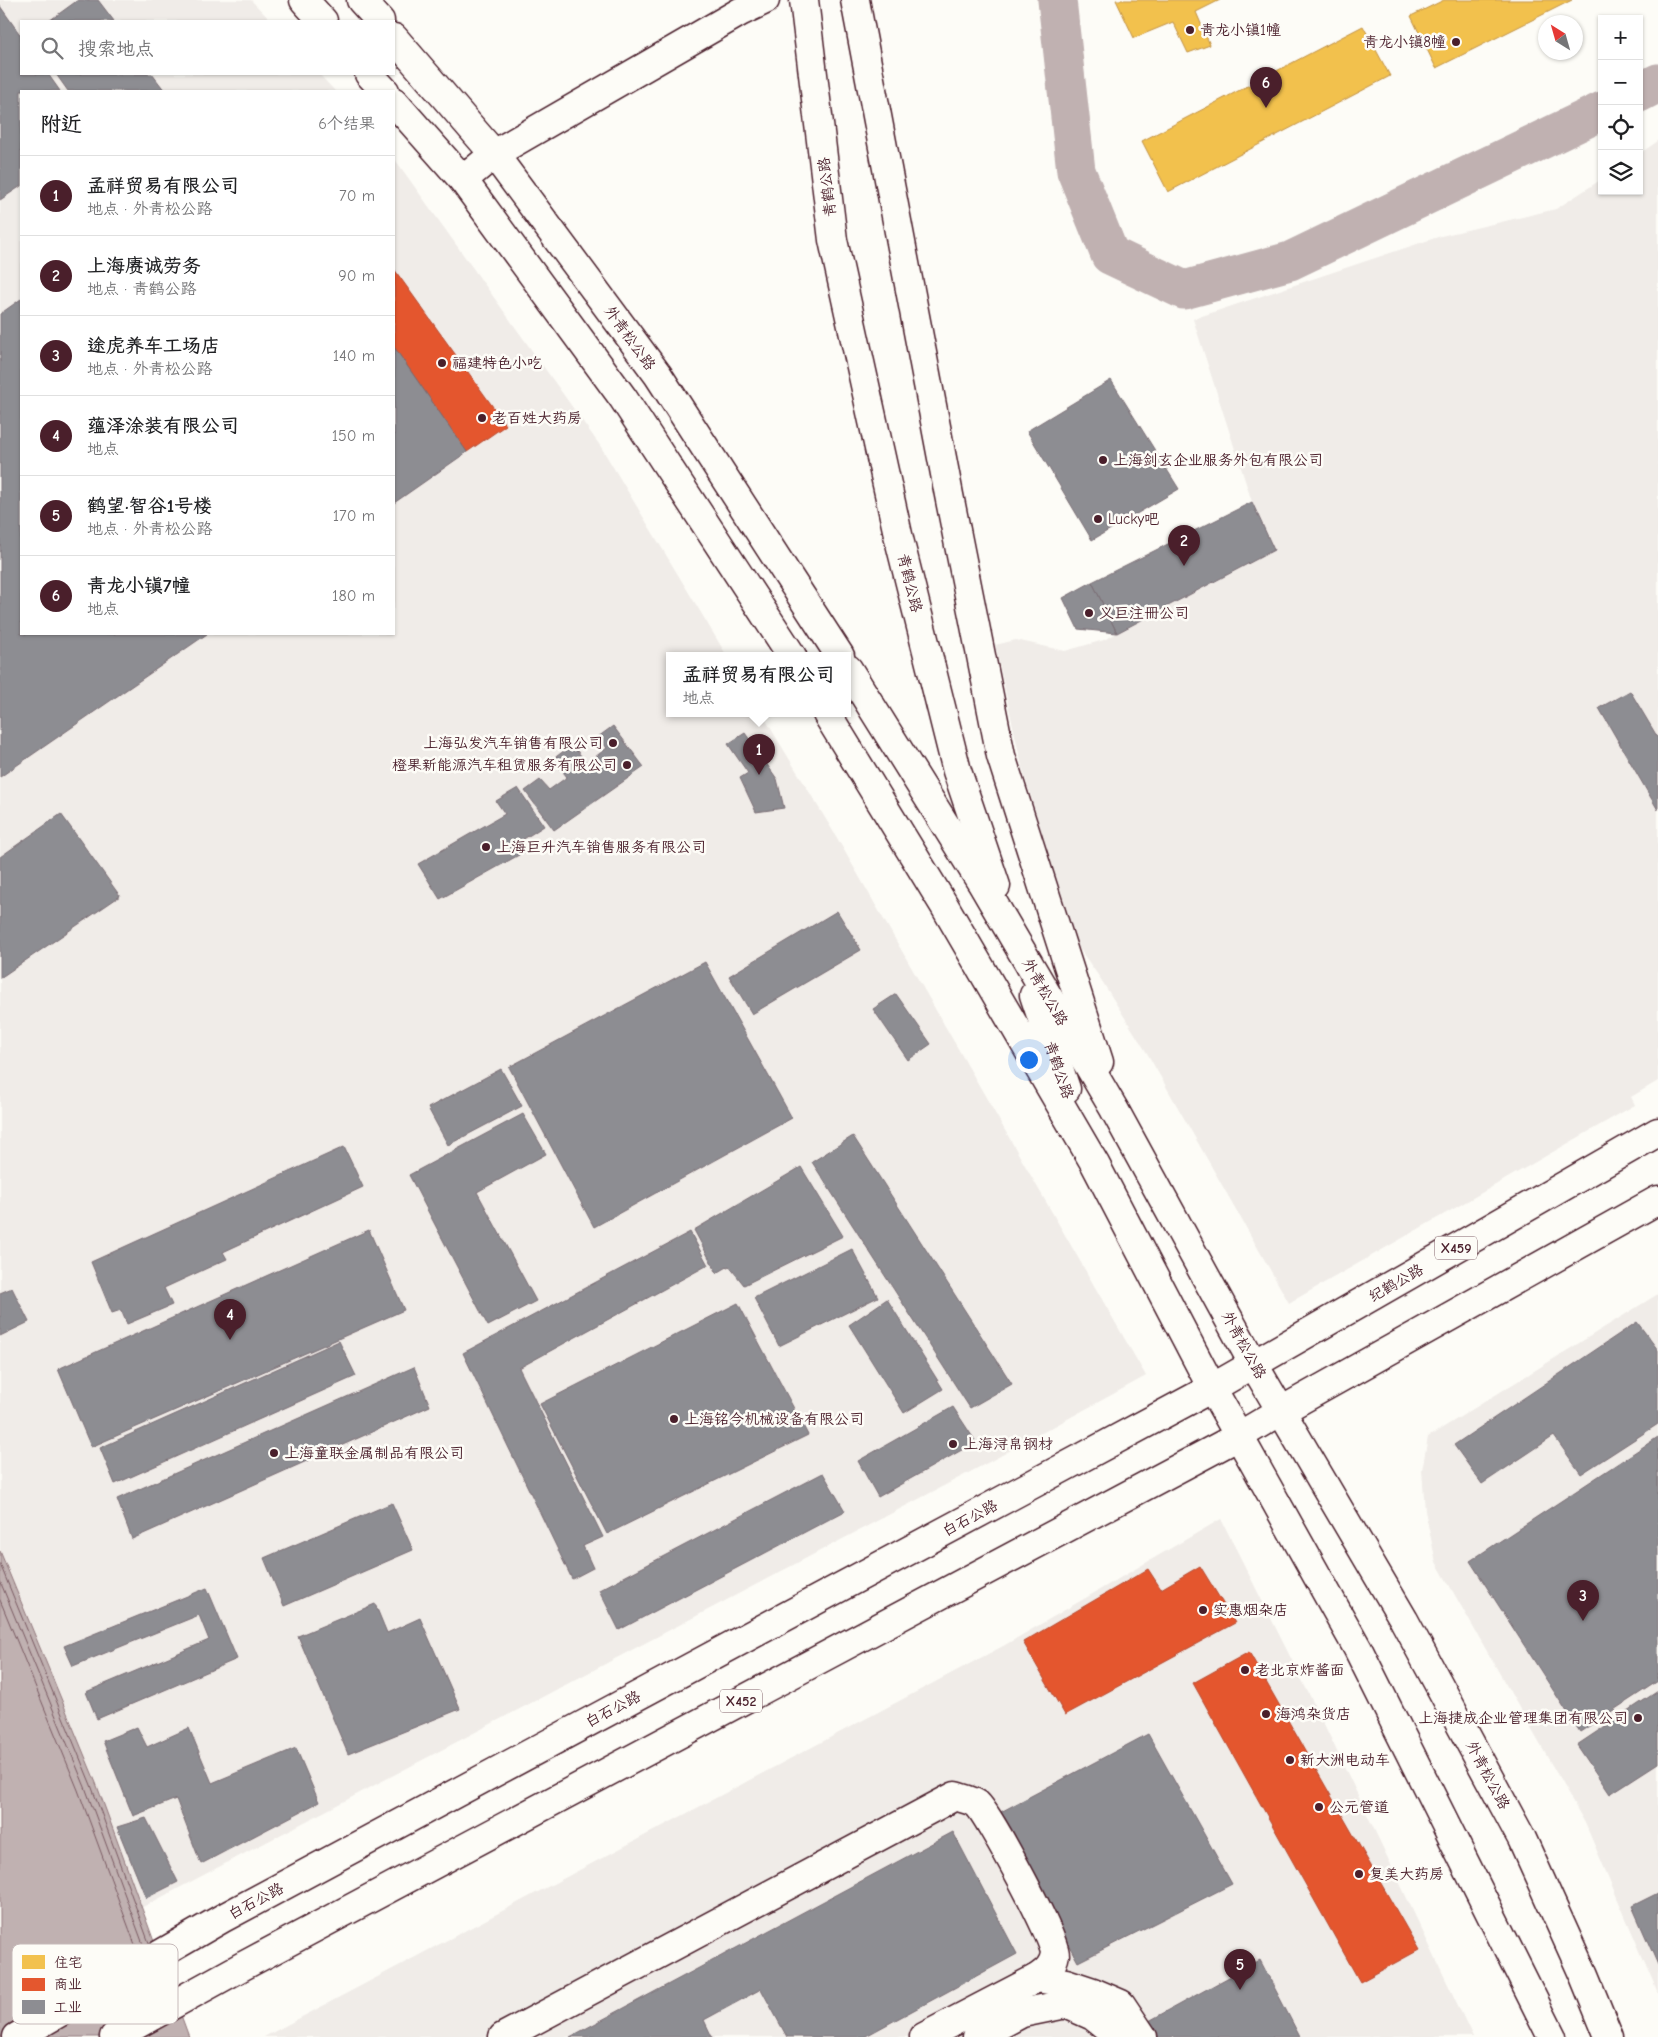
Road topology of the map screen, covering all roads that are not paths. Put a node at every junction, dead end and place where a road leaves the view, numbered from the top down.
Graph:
1 (304, 0) edge
2 (361, 0) edge
3 (766, 0) edge
4 (804, 0) edge
5 (855, 0) edge
6 (322, 20) edge
7 (379, 20) edge
8 (395, 39) edge
9 (370, 75) edge
10 (383, 90) edge
11 (395, 103) edge
12 (494, 154) junction
13 (463, 180) junction
14 (789, 652) edge
15 (837, 652) edge
16 (851, 673) edge
17 (829, 717) edge
18 (1014, 940) junction
19 (1114, 1109) junction
20 (1658, 1132) edge
21 (1086, 1148) junction
22 (1658, 1200) edge
23 (1254, 1365) junction
24 (1212, 1388) junction
25 (1282, 1411) junction
26 (1240, 1436) junction
27 (178, 1944) edge
28 (1037, 1978) junction
29 (178, 2002) edge
30 (40, 2024) edge
31 (138, 2024) edge
32 (17, 2037) edge
33 (114, 2037) edge
34 (503, 2037) edge
35 (924, 2037) edge
36 (977, 2037) edge
37 (1119, 2037) edge
38 (1143, 2037) edge
39 (1552, 2037) edge
40 (1609, 2037) edge

1 - 6 main road
2 - 7 main road
3 - 12 main road
4 - 18 main road, 青鹤公路
5 - 19 main road
8 - 12 main road, 外青松公路
9 - 10 main road
11 - 13 main road
12 - 13 main road
12 - 15 main road, 外青松公路
13 - 14 main road
16 - 18 main road, 外青松公路
17 - 21 main road
18 - 19 main road, 外青松公路
18 - 21 main road, 青鹤公路
19 - 23 main road, 外青松公路
20 - 23 main road, 纪鹤公路 / X459
21 - 24 main road
22 - 25 main road
23 - 24 main road, 纪鹤公路 / X459
23 - 25 main road, 外青松公路
24 - 26 main road
24 - 27 main road, 白石公路
25 - 26 main road
25 - 40 main road, 外青松公路
26 - 29 main road, X452
26 - 39 main road
28 - 34 main road
28 - 35 main road
28 - 38 main road
30 - 32 main road, 白石公路
31 - 33 main road, X452
36 - 37 main road

